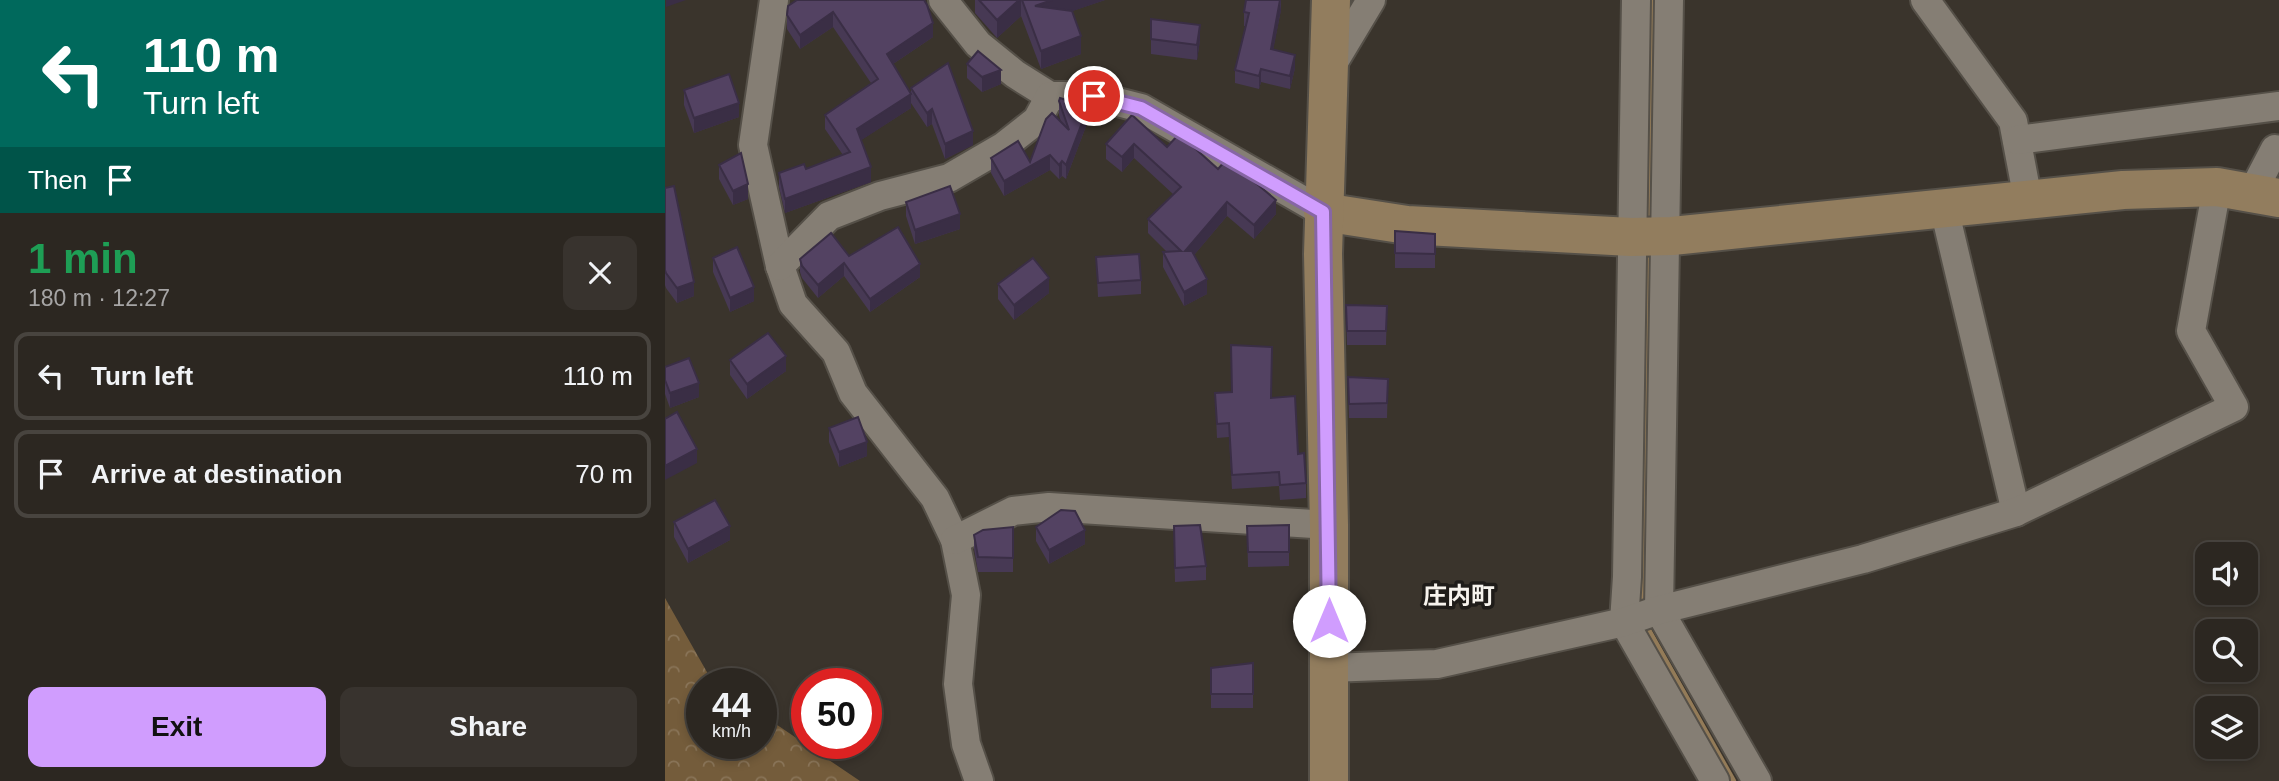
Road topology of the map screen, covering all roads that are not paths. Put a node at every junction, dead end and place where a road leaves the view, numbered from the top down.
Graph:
1 (774, 0) edge
2 (943, 0) edge
3 (1371, 0) edge
4 (1636, 0) edge
5 (1669, 0) edge
6 (1925, 0) edge
7 (1327, 4) edge
8 (1328, 72) junction
9 (1050, 96) junction
10 (2279, 106) edge
11 (2017, 140) junction
12 (2278, 147) edge
13 (2249, 193) edge
14 (2028, 200) junction
15 (1944, 208) junction
16 (1323, 212) junction
17 (1649, 236) junction
18 (780, 266) junction
19 (2016, 512) junction
20 (1329, 525) junction
21 (955, 540) junction
22 (1659, 610) junction
23 (1624, 622) junction
24 (1329, 668) junction
25 (979, 781) edge
26 (1329, 781) edge
27 (1715, 781) edge
28 (1757, 781) edge

1 - 18 street
2 - 9 street
3 - 8 street
4 - 17 street
5 - 17 street
6 - 11 street
7 - 8 street
8 - 16 street
9 - 16 street
9 - 18 street
10 - 11 street
11 - 14 street
12 - 13 street
13 - 14 street
13 - 19 street
14 - 15 street
15 - 17 street
15 - 19 street
16 - 17 street
16 - 20 street
17 - 22 street
17 - 23 street
18 - 21 street
19 - 22 street
20 - 21 street
20 - 24 street
21 - 25 street
22 - 23 street
22 - 28 street
23 - 24 street
23 - 27 street
24 - 26 street

